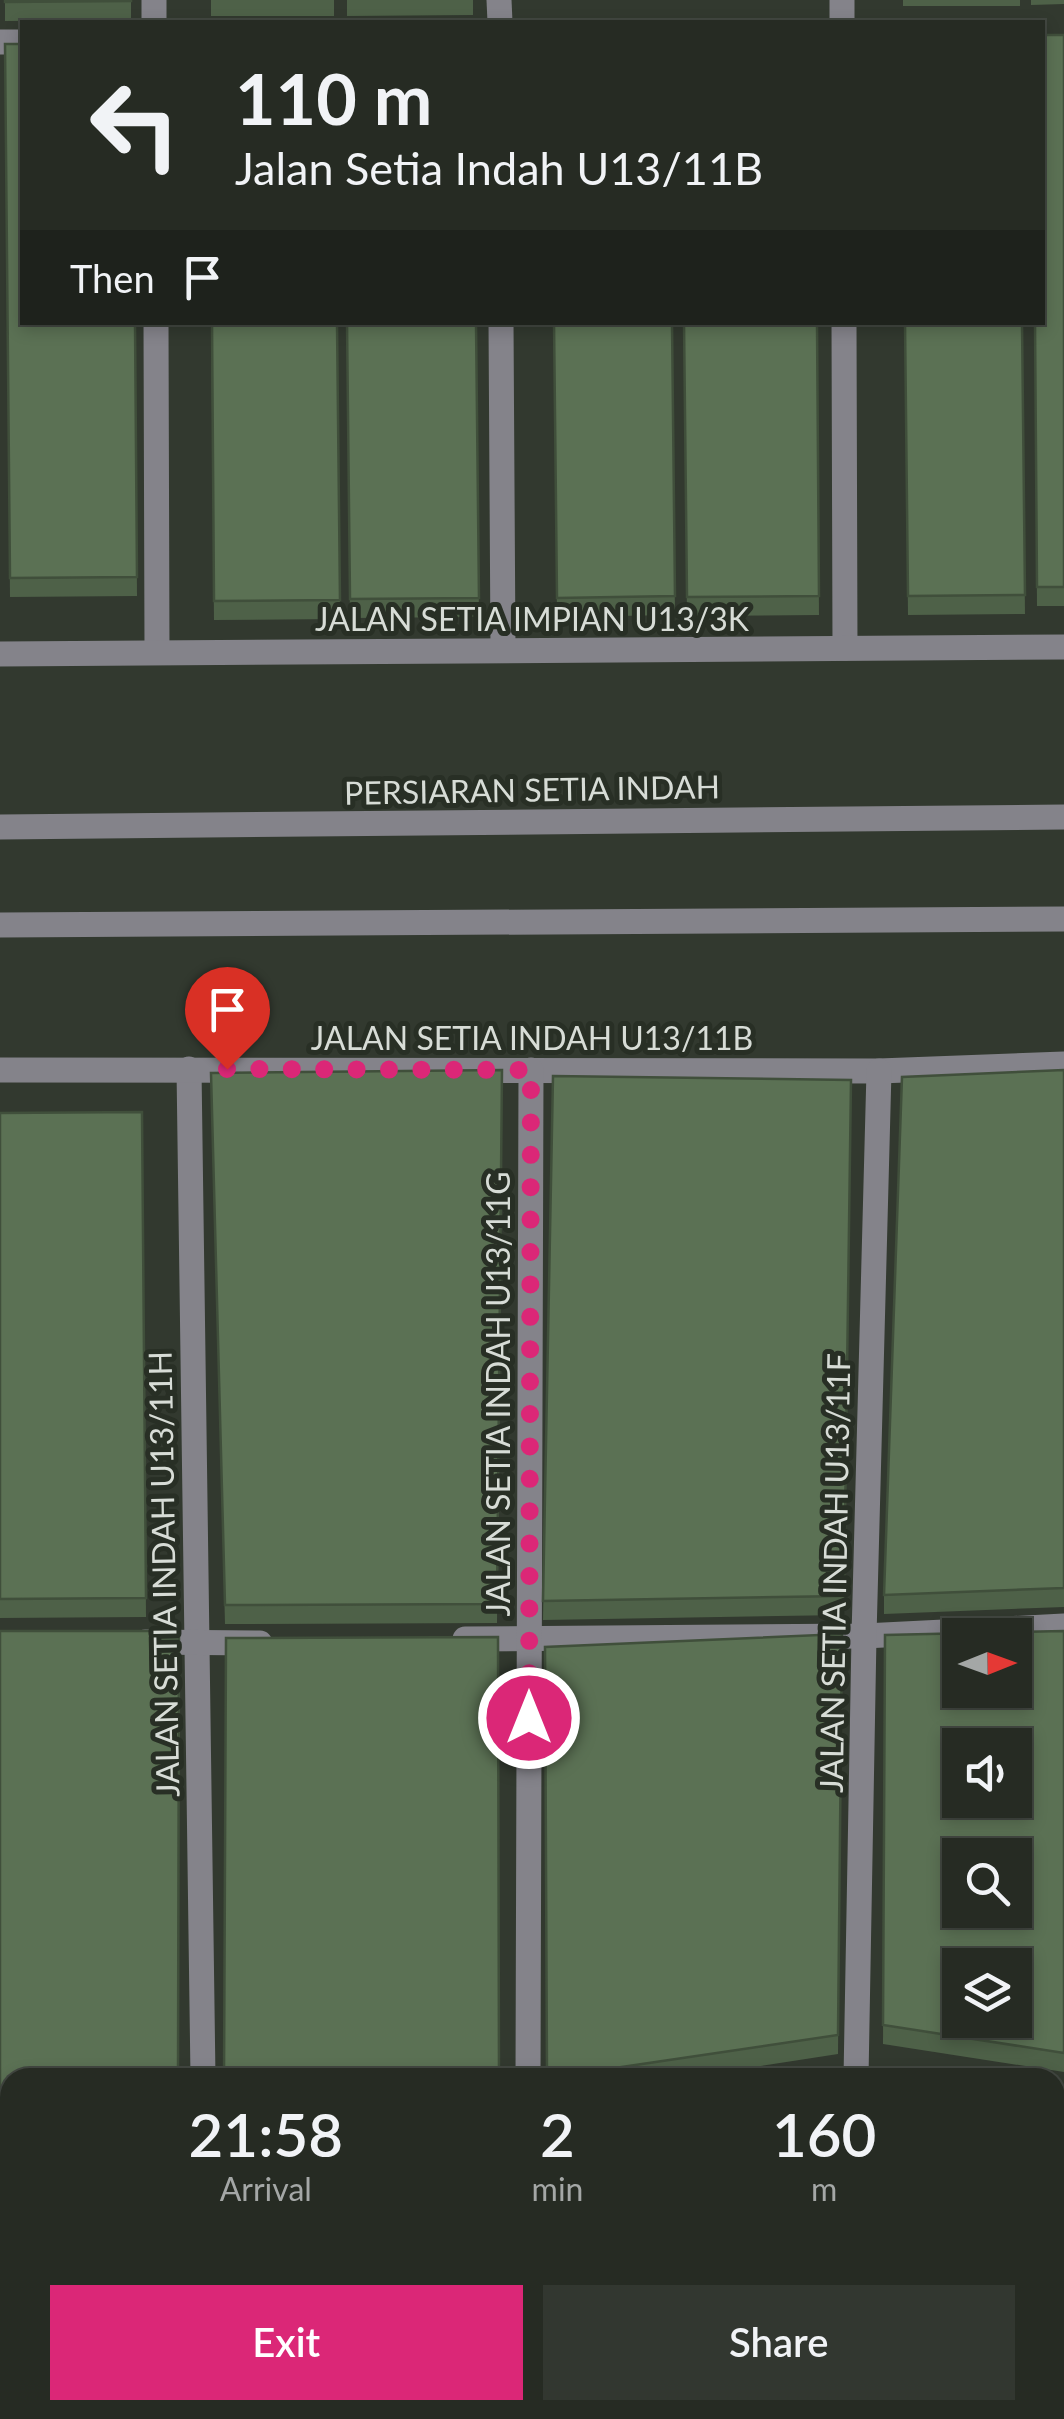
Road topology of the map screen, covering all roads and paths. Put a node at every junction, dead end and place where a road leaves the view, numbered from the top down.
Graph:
1 (156, 325) edge
2 (501, 325) edge
3 (844, 325) edge
4 (1064, 647) edge
5 (845, 648) junction
6 (503, 650) junction
7 (158, 652) junction
8 (0, 654) edge
9 (1064, 817) edge
10 (0, 827) edge
11 (1064, 919) edge
12 (0, 925) edge
13 (1064, 1064) edge
14 (189, 1069) junction
15 (0, 1070) edge
16 (531, 1070) junction
17 (878, 1070) junction
18 (1064, 1626) edge
19 (864, 1636) junction
20 (529, 1638) junction
21 (431, 1640) edge
22 (118, 1641) edge
23 (275, 1642) edge
24 (197, 1644) junction
25 (204, 2068) edge
26 (528, 2068) edge
27 (856, 2068) edge

1 - 7 street
2 - 6 street
3 - 5 street
4 - 5 street, JALAN SETIA IMPIAN U13/3K
5 - 6 street, JALAN SETIA IMPIAN U13/3K
6 - 7 street, JALAN SETIA IMPIAN U13/3K
7 - 8 street, JALAN SETIA IMPIAN U13/3K
9 - 10 street, PERSIARAN SETIA INDAH
11 - 12 street
13 - 17 street, JALAN SETIA INDAH U13/11B
14 - 15 street, JALAN SETIA INDAH U13/11B
14 - 16 street, JALAN SETIA INDAH U13/11B
14 - 24 street, JALAN SETIA INDAH U13/11H
16 - 17 street, JALAN SETIA INDAH U13/11B
16 - 20 street, JALAN SETIA INDAH U13/11G
17 - 19 street, JALAN SETIA INDAH U13/11F
18 - 19 street
19 - 20 street
19 - 27 street, JALAN SETIA INDAH U13/11F
20 - 21 street
20 - 26 street, JALAN SETIA INDAH U13/11G
22 - 24 street
23 - 24 street
24 - 25 street, JALAN SETIA INDAH U13/11H

